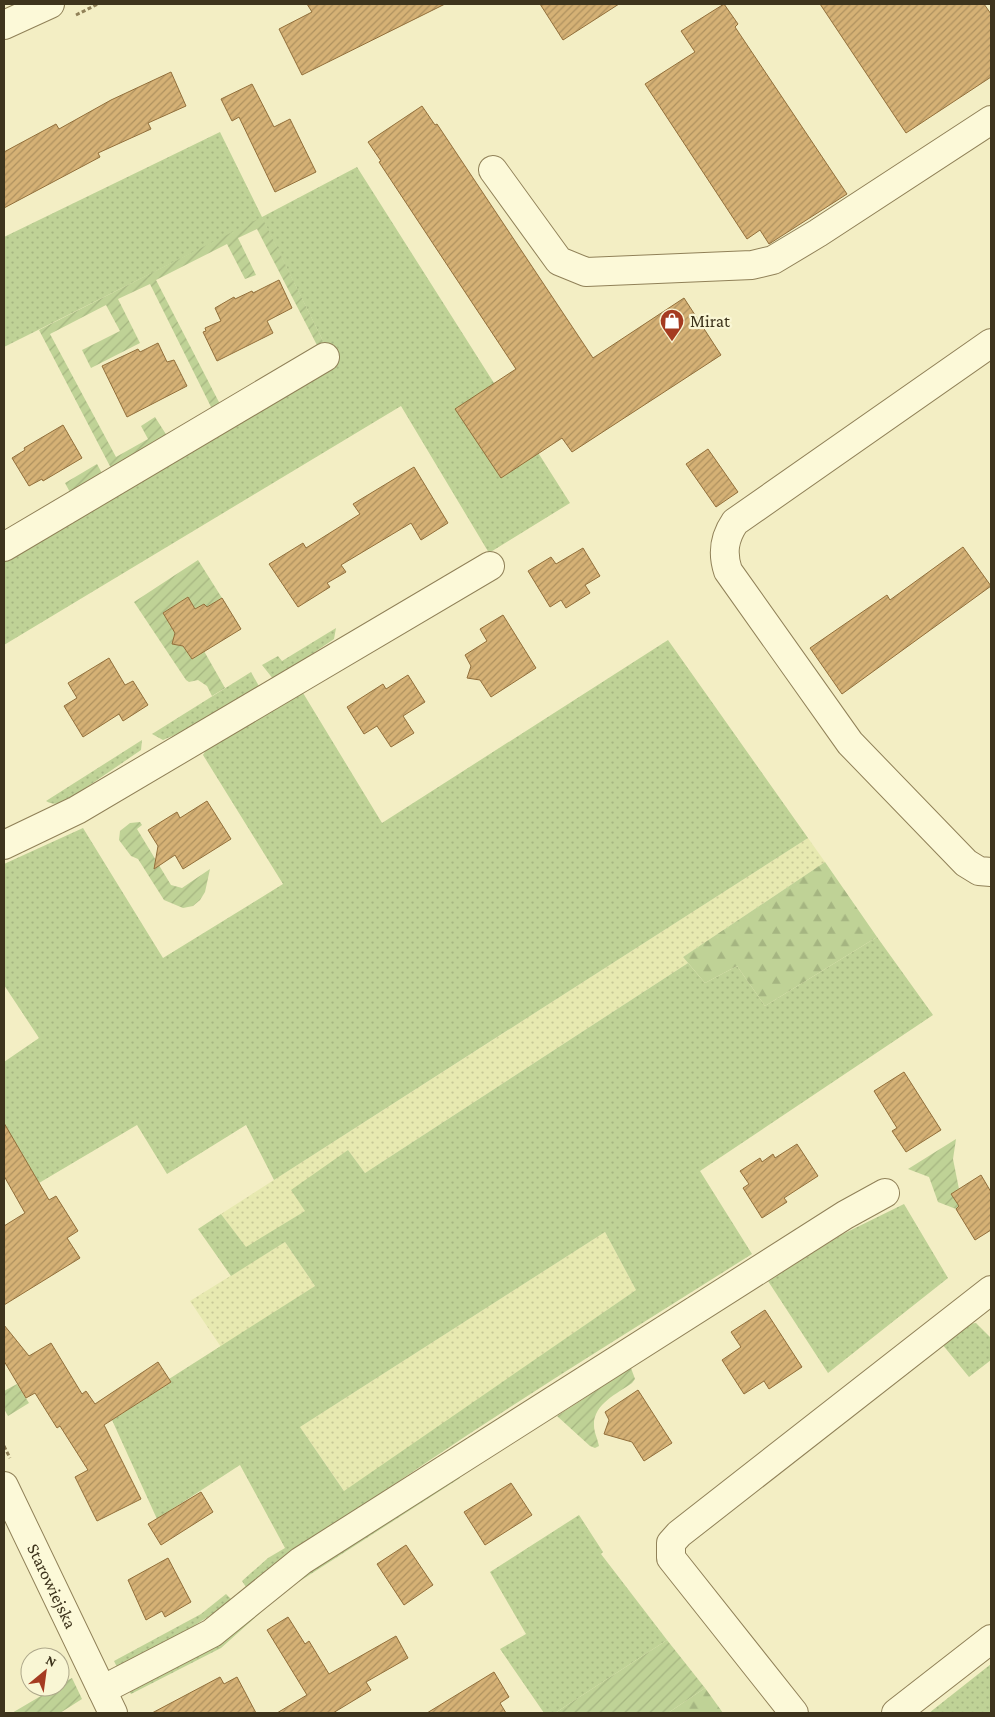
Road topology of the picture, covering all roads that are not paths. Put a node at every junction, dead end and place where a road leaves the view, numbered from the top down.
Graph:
1 (50, 4) edge
2 (4, 25) edge
3 (991, 120) edge
4 (493, 170) dead end
5 (991, 343) edge
6 (325, 357) dead end
7 (4, 547) edge
8 (490, 566) dead end
9 (4, 846) edge
10 (991, 872) edge
11 (884, 1193) dead end
12 (987, 1302) edge
13 (4, 1486) edge
14 (991, 1639) edge
15 (107, 1702) edge
16 (794, 1713) edge
17 (896, 1713) edge

1 - 2 street
3 - 4 street
5 - 10 street
6 - 7 street
8 - 9 street
11 - 15 street
12 - 16 street
13 - 15 street, Starowiejska
14 - 17 street

